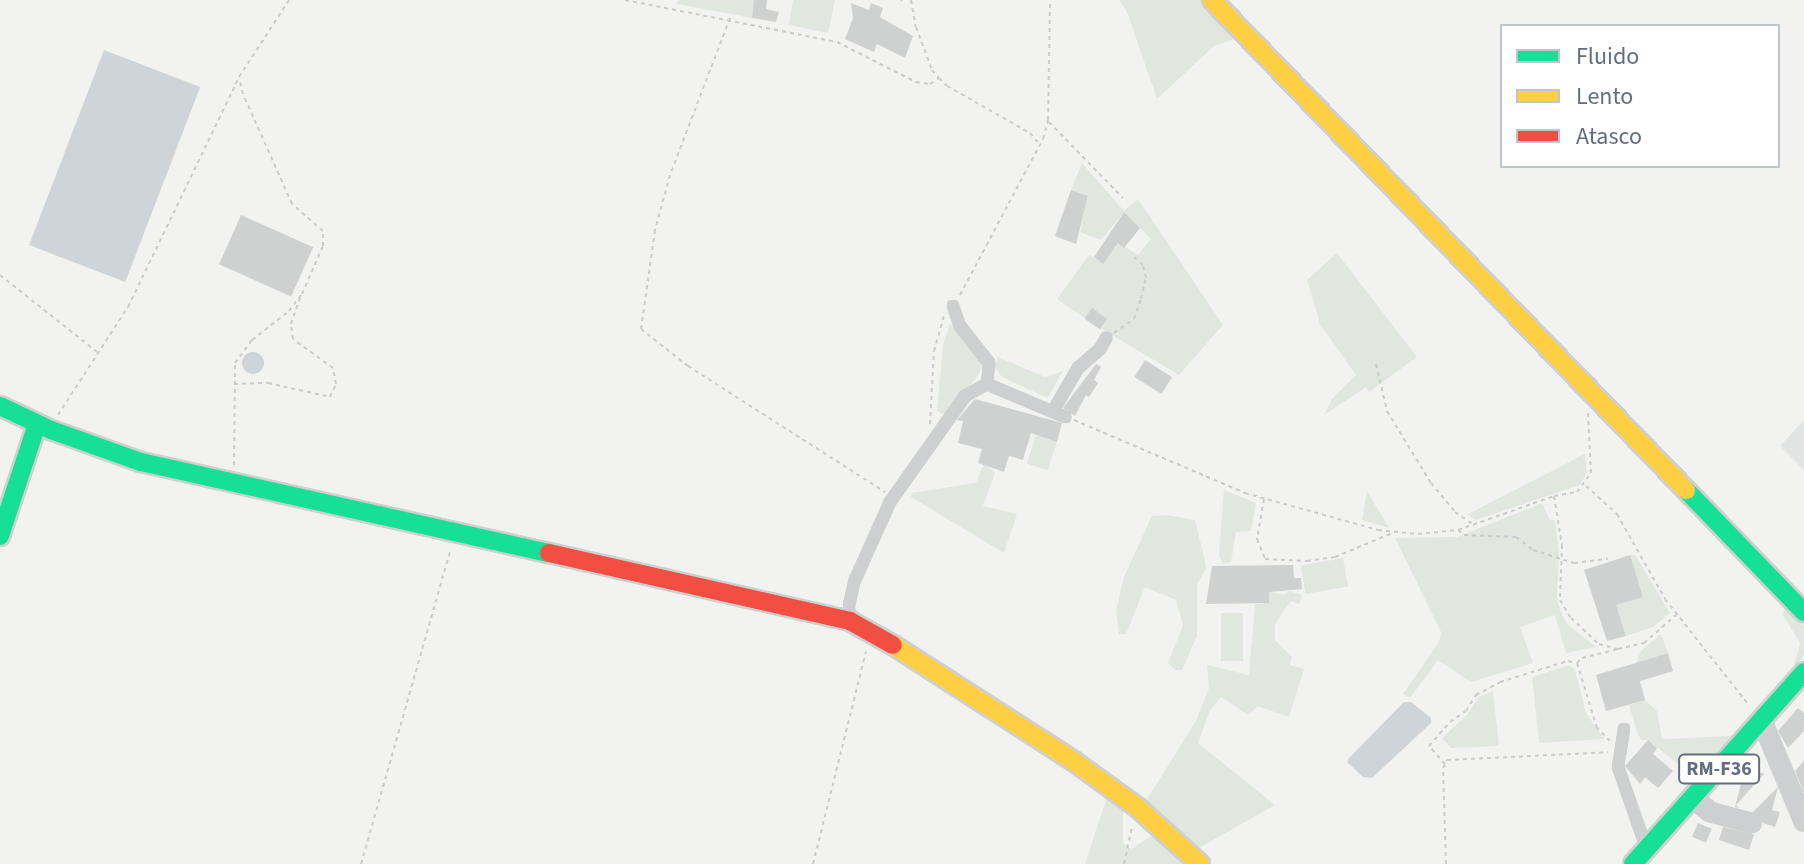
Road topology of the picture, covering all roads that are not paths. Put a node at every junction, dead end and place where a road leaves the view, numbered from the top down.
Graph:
1 (1212, 0) edge
2 (953, 306) road end
3 (1106, 338) road end
4 (987, 384) junction
5 (0, 406) edge
6 (1053, 411) junction
7 (1065, 417) road end
8 (44, 427) junction
9 (0, 536) edge
10 (1804, 612) edge
11 (850, 621) junction
12 (1801, 684) edge
13 (1762, 721) junction
14 (1624, 729) dead end
15 (1693, 798) junction
16 (1803, 817) edge
17 (1752, 823) dead end
18 (1647, 848) junction
19 (1200, 864) edge
20 (1633, 864) edge

1 - 10 main road
2 - 4 lane
3 - 6 lane
4 - 6 lane
4 - 11 lane
5 - 8 main road
6 - 7 lane
8 - 9 main road
8 - 11 main road
11 - 19 main road
12 - 13 main road, RM-F36
13 - 15 main road, RM-F36
13 - 16 street
14 - 18 lane
15 - 17 street
15 - 18 main road, RM-F36
18 - 20 main road, RM-F36

